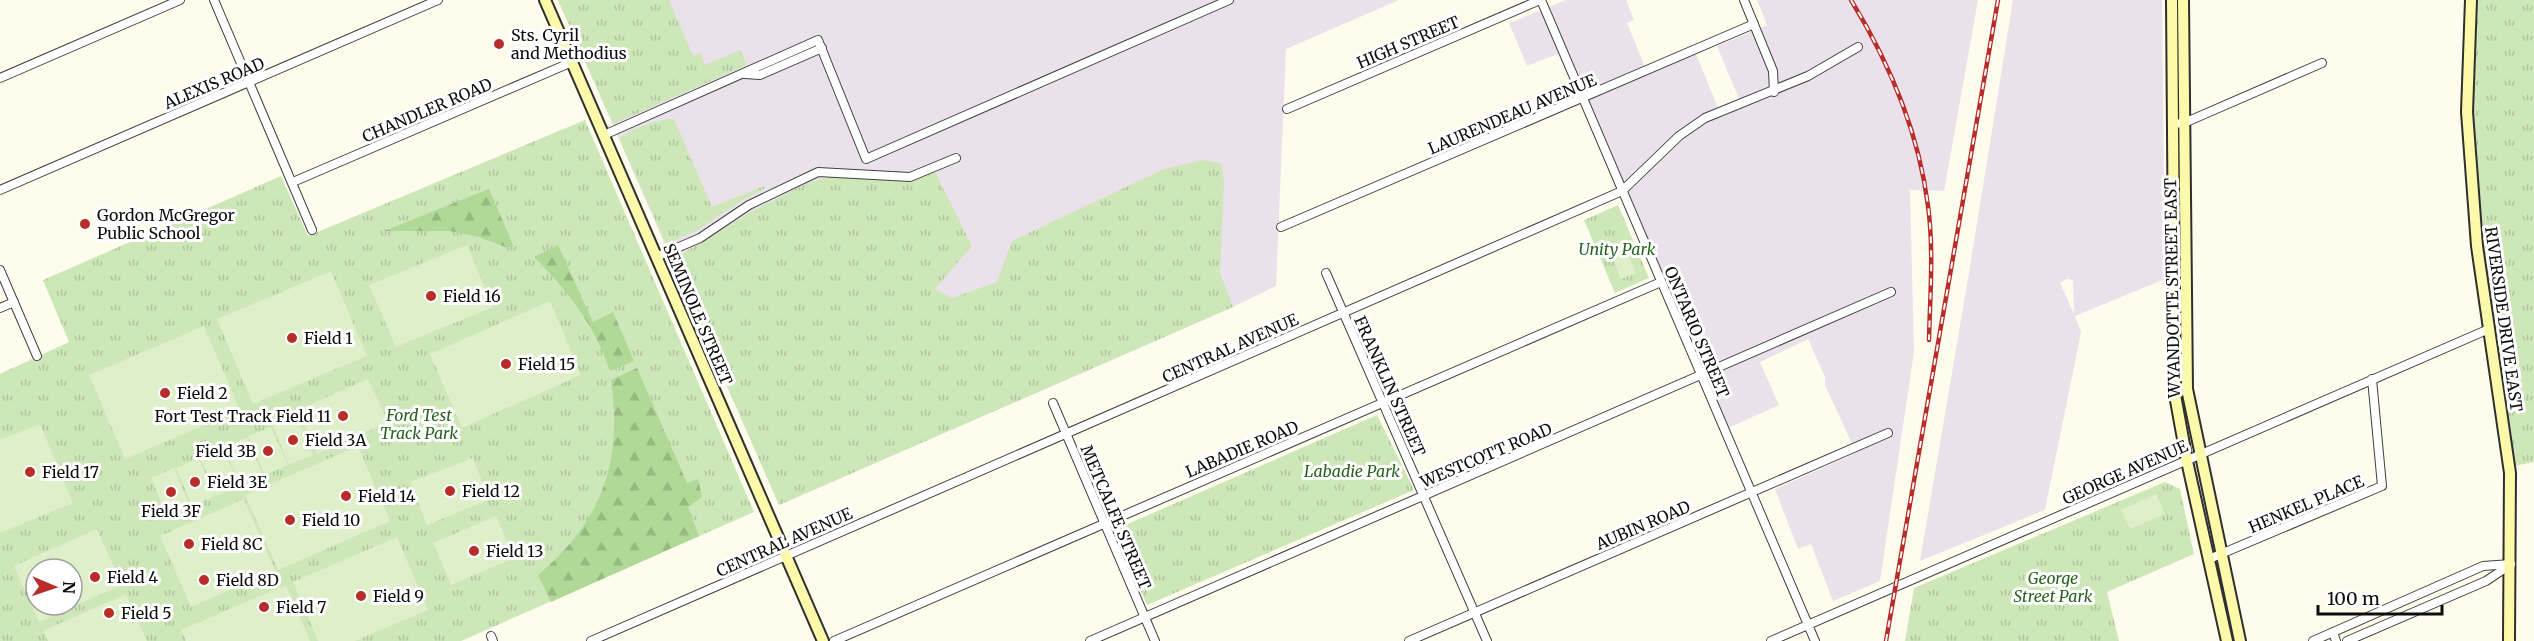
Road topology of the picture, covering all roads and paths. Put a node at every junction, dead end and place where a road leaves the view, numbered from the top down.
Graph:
1 (180, 0) edge
2 (214, 0) edge
3 (438, 0) edge
4 (545, 0) edge
5 (1229, 0) edge
6 (1540, 0) edge
7 (1744, 0) edge
8 (2172, 0) edge
9 (2183, 0) edge
10 (2471, 0) edge
11 (1754, 24) junction
12 (1858, 47) dead end
13 (572, 62) junction
14 (2322, 63) dead end
15 (0, 78) edge
16 (250, 82) junction
17 (1774, 92) junction
18 (1583, 98) junction
19 (1287, 109) dead end
20 (2184, 123) junction
21 (2172, 124) junction
22 (604, 135) junction
23 (956, 158) dead end
24 (293, 183) junction
25 (0, 190) edge
26 (1622, 191) junction
27 (1281, 227) dead end
28 (312, 230) dead end
29 (656, 257) junction
30 (0, 270) edge
31 (1326, 273) dead end
32 (1661, 282) junction
33 (1892, 292) dead end
34 (14, 302) junction
35 (0, 308) edge
36 (1344, 313) junction
37 (2489, 329) junction
38 (37, 356) dead end
39 (1701, 376) junction
40 (2372, 380) junction
41 (1053, 403) dead end
42 (1383, 403) junction
43 (1888, 433) dead end
44 (1066, 434) junction
45 (2199, 454) junction
46 (2187, 461) junction
47 (1751, 493) junction
48 (1424, 496) junction
49 (1105, 524) junction
50 (2221, 555) junction
51 (786, 556) junction
52 (2209, 559) junction
53 (2511, 564) junction
54 (2405, 600) junction
55 (1474, 613) junction
56 (2411, 613) junction
57 (1145, 617) junction
58 (1808, 625) junction
59 (2333, 632) junction
60 (591, 641) edge
61 (823, 641) edge
62 (834, 641) edge
63 (1090, 641) edge
64 (1155, 641) edge
65 (1409, 641) edge
66 (1487, 641) edge
67 (1771, 641) edge
68 (1815, 641) edge
69 (2227, 641) edge
70 (2240, 641) edge
71 (2313, 641) edge
72 (2336, 641) edge
73 (2347, 641) edge
74 (2509, 641) edge

1 - 15 street
2 - 16 street
3 - 16 street, ALEXIS ROAD
4 - 13 main road, SEMINOLE STREET
5 - 22 street
6 - 18 street, ONTARIO STREET
6 - 19 street, HIGH STREET
7 - 11 street
8 - 21 main road, WYANDOTTE STREET EAST
9 - 20 main road, WYANDOTTE STREET EAST
10 - 37 main road, RIVERSIDE DRIVE EAST
11 - 17 street
11 - 18 street, LAURENDEAU AVENUE
12 - 17 street, CENTRAL AVENUE
13 - 22 main road, SEMINOLE STREET
13 - 24 street, CHANDLER ROAD
14 - 20 street
16 - 24 street
16 - 25 street, ALEXIS ROAD
17 - 26 street, CENTRAL AVENUE
18 - 26 street, ONTARIO STREET
18 - 27 street, LAURENDEAU AVENUE
20 - 21 street
20 - 45 main road, WYANDOTTE STREET EAST
21 - 46 main road, WYANDOTTE STREET EAST
22 - 29 main road, SEMINOLE STREET
23 - 29 street
24 - 28 street
26 - 32 street, ONTARIO STREET
26 - 36 street, CENTRAL AVENUE
29 - 51 main road, SEMINOLE STREET
30 - 34 street
31 - 36 street, FRANKLIN STREET
32 - 39 street, ONTARIO STREET
32 - 42 street, LABADIE ROAD
33 - 39 street, WESTCOTT ROAD
34 - 35 street
34 - 38 street
36 - 42 street, FRANKLIN STREET
36 - 44 street, CENTRAL AVENUE
37 - 40 street, GEORGE AVENUE
37 - 53 main road, RIVERSIDE DRIVE EAST
39 - 47 street, ONTARIO STREET
39 - 48 street, WESTCOTT ROAD
40 - 45 street, GEORGE AVENUE
40 - 50 street, HENKEL PLACE
41 - 44 street, METCALFE STREET
42 - 48 street, FRANKLIN STREET
42 - 49 street, LABADIE ROAD
43 - 47 street, AUBIN ROAD
44 - 49 street, METCALFE STREET
44 - 51 street, CENTRAL AVENUE
45 - 46 street, GEORGE AVENUE
45 - 50 main road, WYANDOTTE STREET EAST
46 - 52 main road, WYANDOTTE STREET EAST
46 - 58 street, GEORGE AVENUE
47 - 55 street, AUBIN ROAD
47 - 58 street, ONTARIO STREET
48 - 55 street, FRANKLIN STREET
48 - 57 street, WESTCOTT ROAD
49 - 57 street, METCALFE STREET
49 - 62 street, LABADIE ROAD
50 - 52 street, HENKEL PLACE
50 - 70 main road, WYANDOTTE STREET EAST
51 - 60 street, CENTRAL AVENUE
51 - 61 main road, SEMINOLE STREET
52 - 69 main road, WYANDOTTE STREET EAST
53 - 54 street
53 - 56 street
53 - 74 main road, RIVERSIDE DRIVE EAST
54 - 56 street
54 - 59 street
55 - 65 street, AUBIN ROAD
55 - 66 street, FRANKLIN STREET
56 - 73 street
57 - 63 street, WESTCOTT ROAD
57 - 64 street, METCALFE STREET
58 - 67 street, GEORGE AVENUE
58 - 68 street, ONTARIO STREET
59 - 71 street
59 - 72 street

